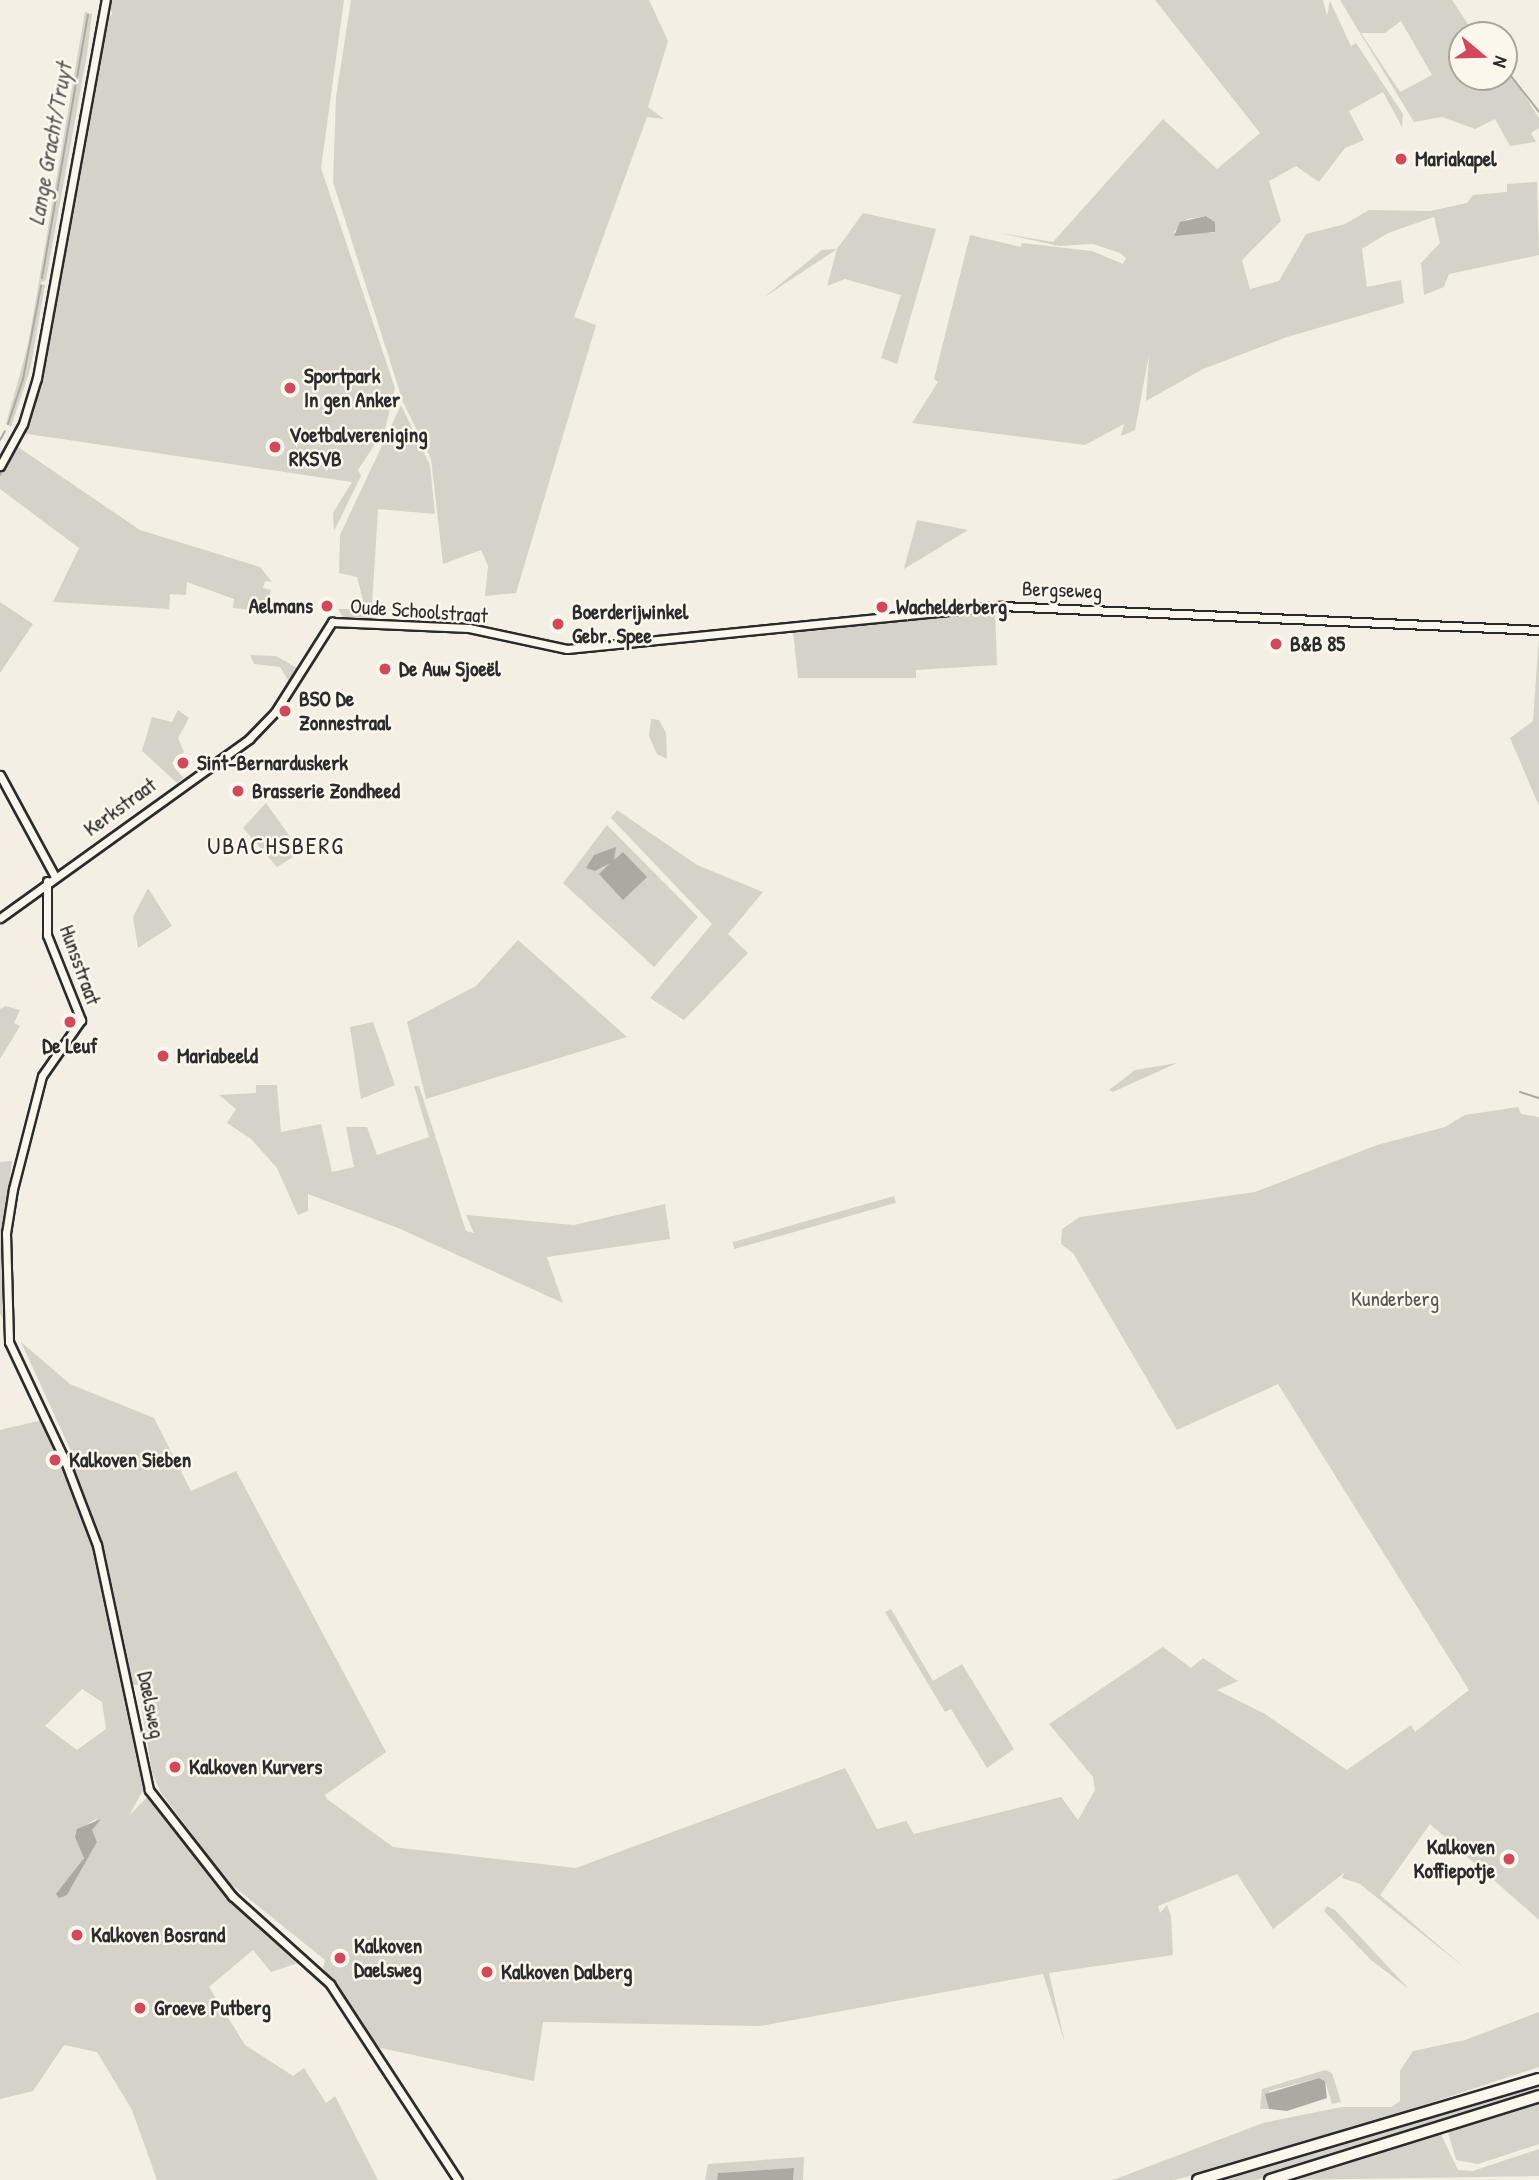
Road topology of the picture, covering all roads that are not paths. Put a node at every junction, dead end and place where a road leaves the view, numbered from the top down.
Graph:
1 (106, 0) edge
2 (0, 466) edge
3 (332, 622) joint
4 (1539, 630) edge
5 (586, 648) joint
6 (0, 775) edge
7 (54, 875) junction
8 (47, 881) junction
9 (0, 918) edge
10 (81, 1020) joint
11 (1539, 2078) edge
12 (1539, 2096) edge
13 (458, 2180) edge
14 (1198, 2180) edge
15 (1270, 2180) edge

1 - 2 street
3 - 5 street, Oude Schoolstraat
3 - 7 street, Kerkstraat
4 - 5 street, Bergseweg
6 - 7 street
7 - 8 street, Kerkstraat
8 - 9 street, Kerkstraat
8 - 10 street, Hunsstraat
10 - 13 street, Daelsweg
11 - 14 highway
12 - 15 highway

